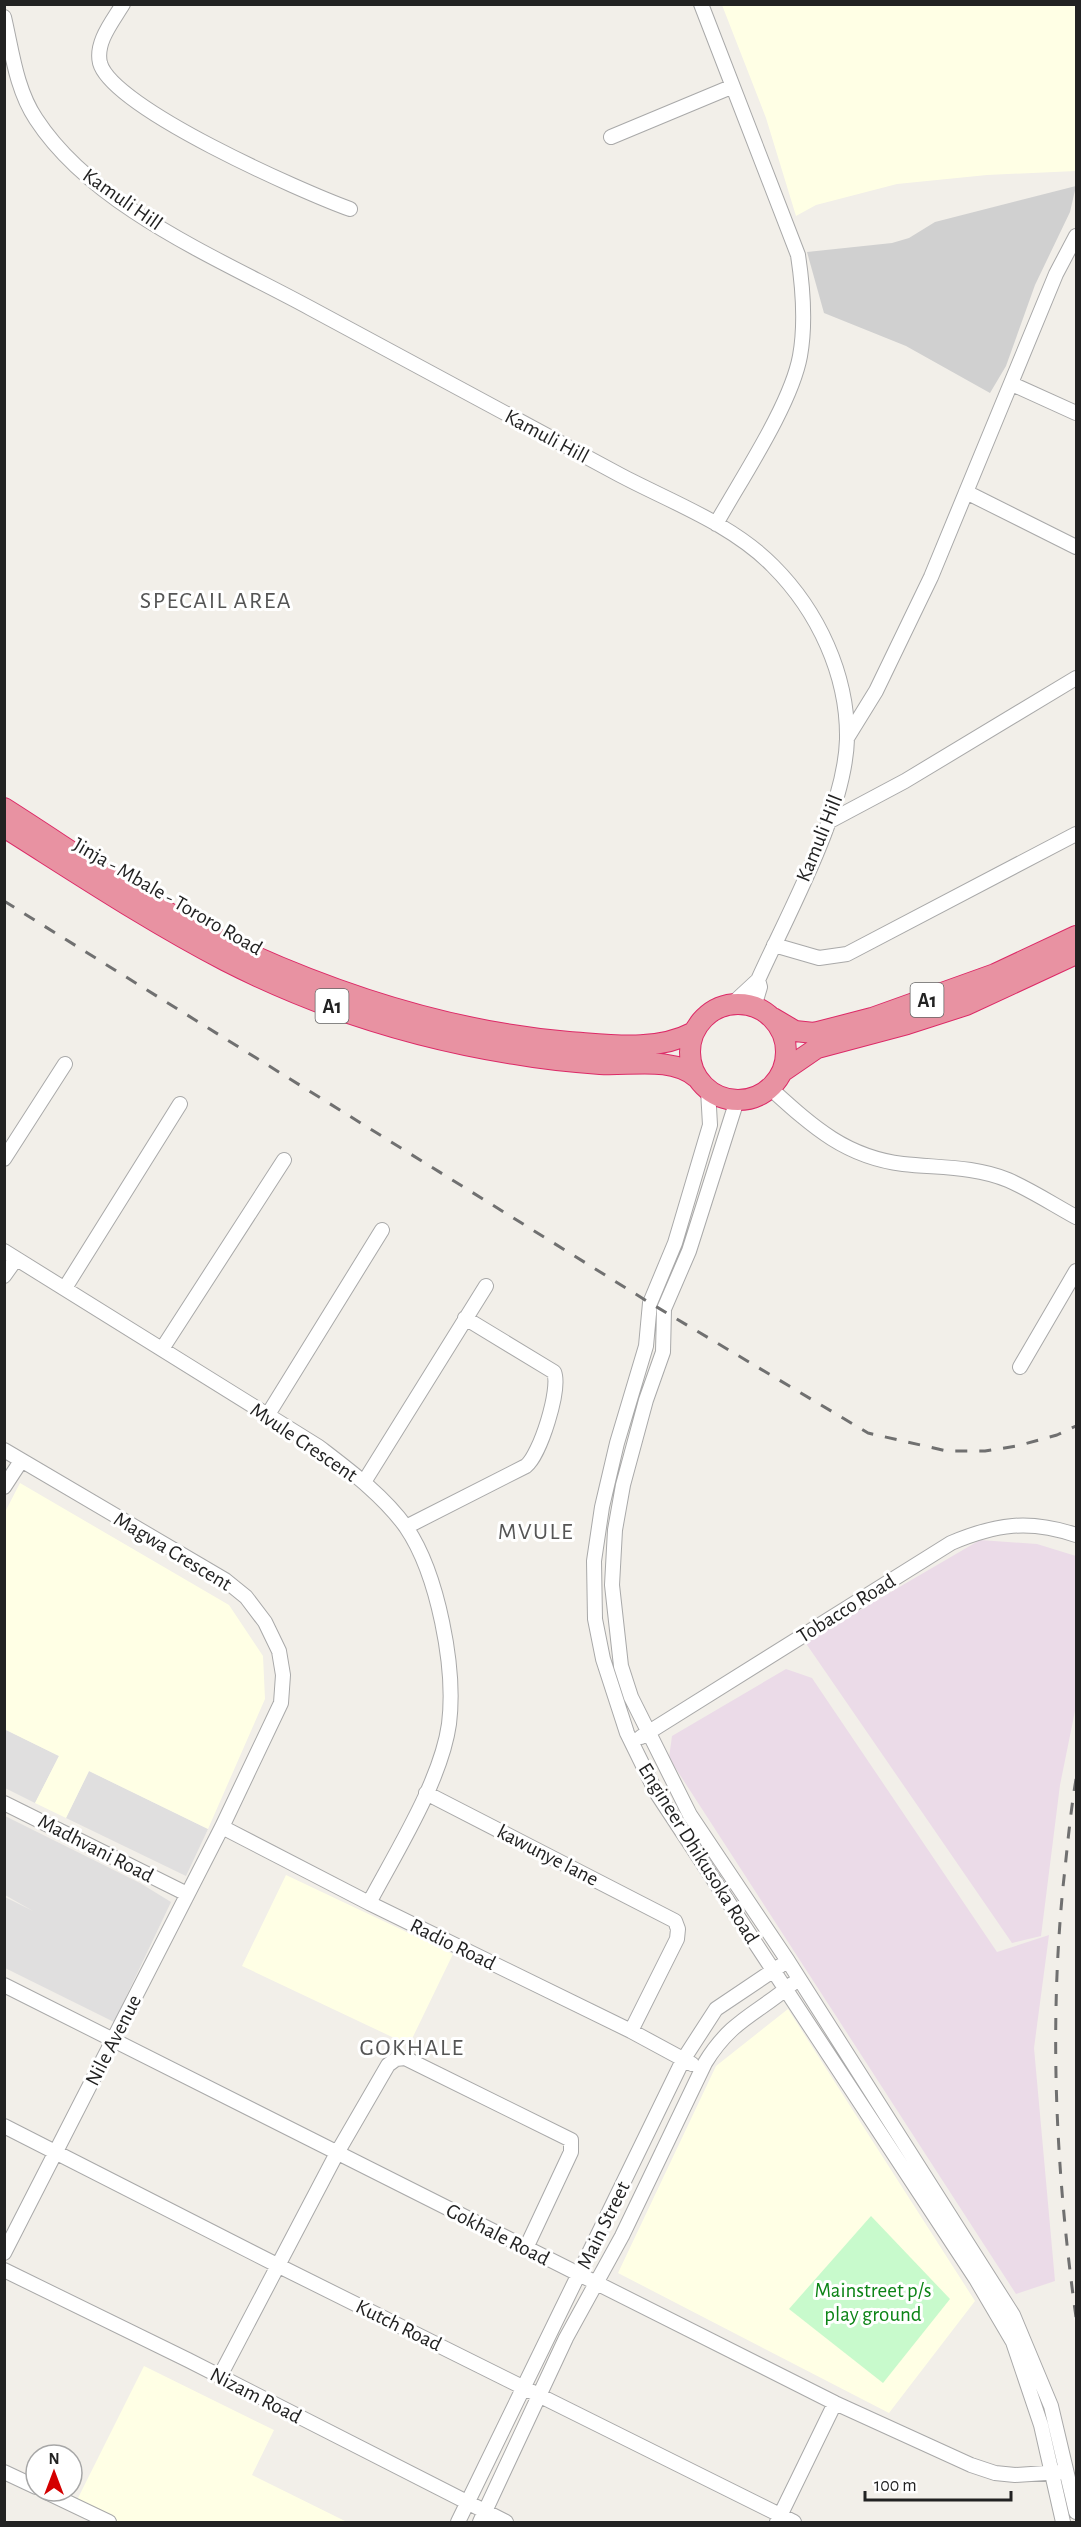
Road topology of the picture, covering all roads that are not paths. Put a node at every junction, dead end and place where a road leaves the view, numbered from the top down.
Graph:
1 (123, 4) edge
2 (701, 4) edge
3 (4, 17) edge
4 (731, 87) junction
5 (611, 137) dead end
6 (350, 209) dead end
7 (1077, 236) edge
8 (1012, 384) junction
9 (1077, 413) edge
10 (966, 492) junction
11 (716, 524) junction
12 (1077, 547) edge
13 (1077, 678) edge
14 (847, 738) junction
15 (4, 808) edge
16 (828, 822) junction
17 (4, 827) edge
18 (1077, 834) edge
19 (1077, 936) edge
20 (774, 945) junction
21 (1077, 954) edge
22 (758, 980) junction
23 (731, 1005) junction
24 (754, 1007) junction
25 (773, 1018) junction
26 (694, 1032) junction
27 (65, 1064) dead end
28 (782, 1072) junction
29 (702, 1083) junction
30 (770, 1088) junction
31 (737, 1100) junction
32 (180, 1104) dead end
33 (4, 1159) edge
34 (284, 1160) dead end
35 (1077, 1217) edge
36 (382, 1230) dead end
37 (10, 1255) edge
38 (1077, 1271) edge
39 (4, 1276) edge
40 (486, 1286) dead end
41 (65, 1288) junction
42 (465, 1318) junction
43 (162, 1349) junction
44 (1020, 1367) dead end
45 (267, 1416) junction
46 (4, 1450) edge
47 (21, 1461) junction
48 (364, 1482) junction
49 (4, 1487) edge
50 (406, 1527) junction
51 (1077, 1535) edge
52 (649, 1732) junction
53 (632, 1743) junction
54 (426, 1793) junction
55 (4, 1803) edge
56 (222, 1827) junction
57 (188, 1894) junction
58 (369, 1903) junction
59 (788, 1961) junction
60 (774, 1971) junction
61 (799, 1979) junction
62 (4, 1985) edge
63 (786, 1990) junction
64 (631, 2031) junction
65 (113, 2039) junction
66 (683, 2061) junction
67 (702, 2069) junction
68 (4, 2126) edge
69 (56, 2152) junction
70 (337, 2153) junction
71 (526, 2248) junction
72 (4, 2253) edge
73 (277, 2265) junction
74 (4, 2270) edge
75 (579, 2274) junction
76 (597, 2283) junction
77 (220, 2376) junction
78 (524, 2386) junction
79 (540, 2394) junction
80 (835, 2403) junction
81 (1068, 2471) junction
82 (4, 2472) edge
83 (1052, 2474) junction
84 (24, 2481) edge
85 (68, 2503) edge
86 (468, 2504) junction
87 (1077, 2512) edge
88 (483, 2517) edge
89 (778, 2519) edge
90 (109, 2523) edge
91 (458, 2523) edge
92 (506, 2523) edge
93 (794, 2523) edge
94 (1063, 2523) edge

1 - 6 street
2 - 4 street
3 - 11 street, Kamuli Hill
4 - 5 street
4 - 11 street
7 - 8 street
8 - 9 street
8 - 10 street
10 - 12 street
10 - 14 street
11 - 14 street, Kamuli Hill
13 - 16 street
14 - 16 street, Kamuli Hill
15 - 26 highway, Jinja - Mbale - Tororo Road / A1
16 - 20 street, Kamuli Hill
17 - 29 highway, Jinja - Mbale - Tororo Road / A1
18 - 20 street
19 - 25 highway, A1
20 - 22 street, Kamuli Hill
21 - 28 highway, A1
22 - 23 street, Kamuli Hill
22 - 24 street, Kamuli Hill
23 - 24 highway, A1
23 - 26 highway, A1
24 - 25 highway, A1
25 - 28 highway
26 - 29 highway
27 - 33 street
28 - 30 highway, A1
29 - 31 highway, A1
29 - 53 street, Engineer Dhikusoka Road
30 - 31 highway
30 - 35 street
31 - 52 street, Engineer Dhikusoka Road
32 - 41 street
34 - 43 street
36 - 45 street
37 - 39 street
37 - 41 street, Mvule Crescent
38 - 44 street
40 - 42 street
41 - 43 street, Mvule Crescent
42 - 48 street
42 - 50 street
43 - 45 street, Mvule Crescent
45 - 48 street, Mvule Crescent
46 - 47 street, Magwa Crescent
47 - 49 street
47 - 56 street, Magwa Crescent
48 - 50 street, Mvule Crescent
50 - 54 street, Mvule Crescent
51 - 52 street, Tobacco Road
52 - 53 street, Tobacco Road
52 - 59 street, Engineer Dhikusoka Road
53 - 60 street, Engineer Dhikusoka Road
54 - 58 street, Mvule Crescent
54 - 64 street, kawunye lane
55 - 57 street, Madhvani Road
56 - 57 street, Nile Avenue
56 - 58 street, Radio Road
57 - 65 street, Nile Avenue
58 - 64 street, Radio Road
59 - 60 street, Main Street
59 - 61 street, Engineer Dhikusoka Road
60 - 63 street, Engineer Dhikusoka Road
60 - 66 street, Main Street
61 - 63 street, Main Street
61 - 81 street, Engineer Dhikusoka Road
62 - 65 street, Gokhale Road
63 - 67 street, Main Street
63 - 83 street, Engineer Dhikusoka Road
64 - 66 street, Radio Road
65 - 69 street, Nile Avenue
65 - 70 street, Gokhale Road
66 - 67 street, Radio Road
66 - 75 street, Main Street
67 - 76 street, Main Street
68 - 69 street, Kutch Road
69 - 72 street, Nile Avenue
69 - 73 street, Kutch Road
70 - 71 street, Gokhale Road
70 - 71 street
70 - 73 street
71 - 75 street, Gokhale Road
73 - 77 street
73 - 78 street, Kutch Road
74 - 77 street, Nizam Road
75 - 76 street, Gokhale Road
75 - 78 street, Main Street
76 - 79 street, Main Street
76 - 80 street, Gokhale Road
77 - 86 street, Nizam Road
78 - 79 street, Kutch Road
78 - 86 street, Main Street
79 - 88 street, Main Street
79 - 89 street, Kutch Road
80 - 83 street, Gokhale Road
80 - 89 street
81 - 83 street, Gokhale Road
81 - 87 street, Engineer Dhikusoka Road
82 - 84 street
83 - 94 street, Engineer Dhikusoka Road
85 - 90 street
86 - 88 street, Nizam Road
86 - 91 street, Main Street
88 - 92 street, Nizam Road
89 - 93 street, Kutch Road

